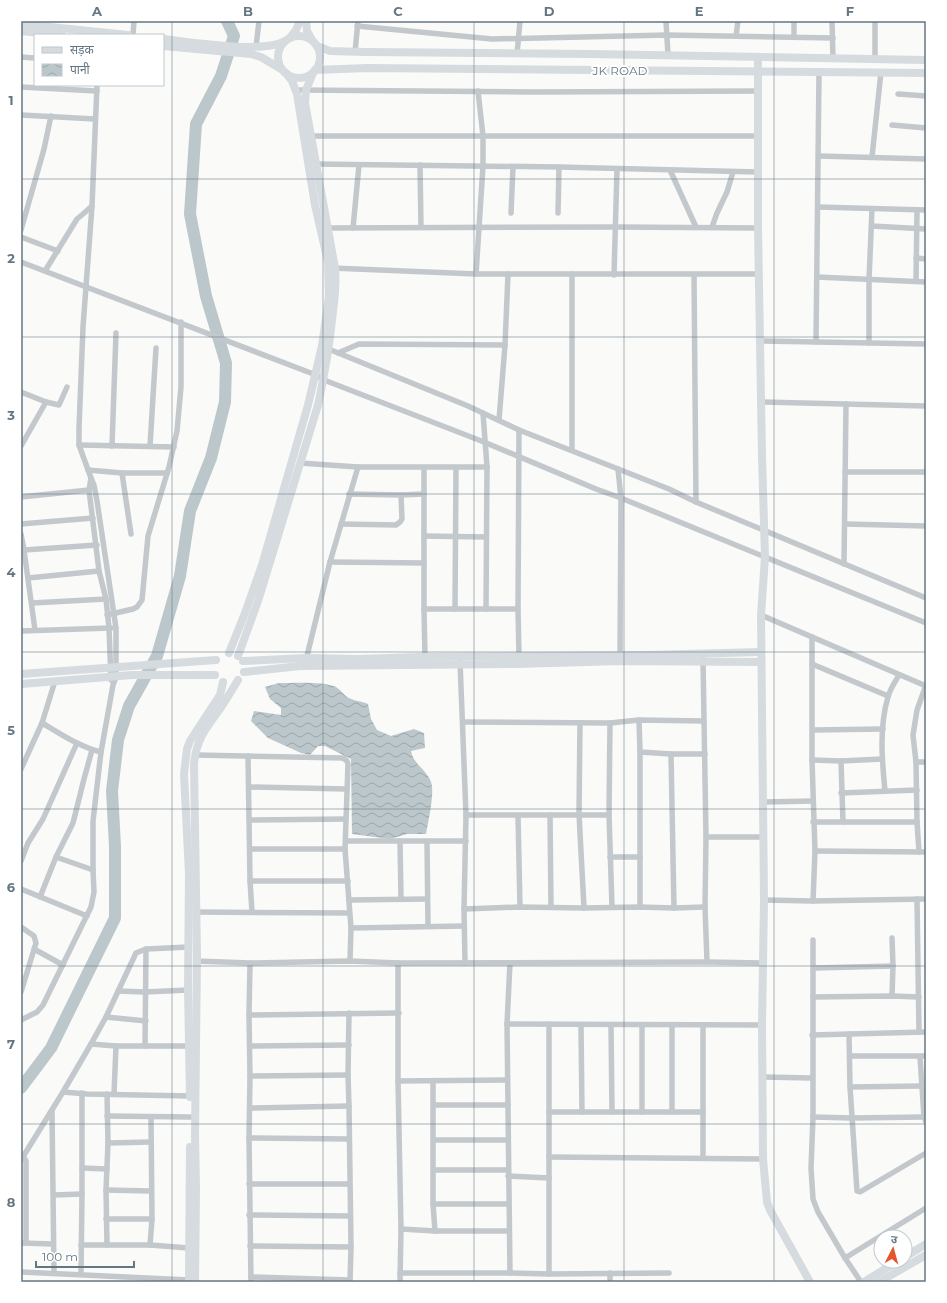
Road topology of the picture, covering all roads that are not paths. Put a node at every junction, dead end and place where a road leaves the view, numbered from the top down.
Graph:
1 (134, 21) edge
2 (259, 21) edge
3 (300, 21) edge
4 (306, 21) edge
5 (520, 21) edge
6 (666, 21) edge
7 (738, 21) edge
8 (794, 21) edge
9 (832, 21) edge
10 (874, 21) edge
11 (21, 24) edge
12 (358, 24) edge
13 (35, 26) edge
14 (21, 31) edge
15 (59, 34) edge
16 (118, 34) edge
17 (133, 34) edge
18 (667, 35) junction
19 (736, 36) junction
20 (794, 37) junction
21 (289, 38) junction
22 (519, 38) junction
23 (833, 38) junction
24 (164, 39) edge
25 (315, 44) junction
26 (164, 46) edge
27 (256, 47) junction
28 (235, 50) junction
29 (354, 52) junction
30 (517, 54) junction
31 (668, 55) junction
32 (21, 57) edge
33 (758, 57) junction
34 (34, 58) edge
35 (833, 58) junction
36 (875, 59) junction
37 (926, 60) edge
38 (284, 71) junction
39 (314, 71) junction
40 (758, 72) junction
41 (881, 72) junction
42 (820, 73) junction
43 (926, 74) edge
44 (21, 87) edge
45 (97, 88) edge
46 (296, 90) junction
47 (306, 90) junction
48 (478, 91) junction
49 (758, 91) junction
50 (898, 94) dead end
51 (926, 96) edge
52 (21, 115) edge
53 (51, 116) junction
54 (95, 119) junction
55 (892, 125) dead end
56 (926, 128) edge
57 (311, 136) junction
58 (483, 136) junction
59 (758, 136) junction
60 (819, 156) junction
61 (872, 157) junction
62 (926, 159) edge
63 (315, 164) junction
64 (359, 165) junction
65 (420, 165) junction
66 (483, 166) junction
67 (513, 167) junction
68 (559, 167) junction
69 (617, 169) junction
70 (670, 170) junction
71 (734, 172) junction
72 (758, 172) junction
73 (92, 206) junction
74 (818, 207) junction
75 (872, 209) junction
76 (917, 210) junction
77 (926, 210) edge
78 (511, 213) dead end
79 (558, 213) dead end
80 (872, 226) junction
81 (421, 227) junction
82 (478, 227) junction
83 (616, 227) junction
84 (696, 227) junction
85 (712, 227) junction
86 (327, 228) junction
87 (352, 228) junction
88 (758, 228) junction
89 (916, 229) junction
90 (926, 229) edge
91 (21, 230) edge
92 (21, 237) edge
93 (58, 251) junction
94 (916, 258) junction
95 (926, 259) edge
96 (21, 262) edge
97 (332, 268) junction
98 (45, 271) junction
99 (476, 274) junction
100 (508, 274) junction
101 (572, 274) junction
102 (759, 274) junction
103 (614, 275) junction
104 (694, 275) junction
105 (817, 277) junction
106 (869, 280) junction
107 (916, 281) junction
108 (926, 282) edge
109 (86, 287) junction
110 (181, 322) junction
111 (116, 333) dead end
112 (760, 341) junction
113 (816, 342) junction
114 (869, 343) junction
115 (926, 344) edge
116 (505, 345) junction
117 (325, 347) junction
118 (156, 348) dead end
119 (338, 353) junction
120 (316, 374) junction
121 (324, 380) junction
122 (67, 387) dead end
123 (22, 394) edge
124 (46, 402) junction
125 (761, 402) junction
126 (846, 404) junction
127 (926, 406) edge
128 (483, 413) junction
129 (499, 420) junction
130 (519, 430) junction
131 (484, 442) junction
132 (80, 445) junction
133 (21, 446) edge
134 (112, 446) junction
135 (150, 446) junction
136 (174, 447) junction
137 (572, 450) junction
138 (518, 458) junction
139 (300, 463) junction
140 (358, 467) junction
141 (424, 468) junction
142 (456, 468) junction
143 (487, 468) junction
144 (618, 469) junction
145 (88, 470) junction
146 (846, 472) junction
147 (926, 472) edge
148 (122, 473) junction
149 (167, 473) junction
150 (91, 478) junction
151 (89, 490) junction
152 (349, 494) junction
153 (424, 494) junction
154 (401, 495) junction
155 (21, 498) edge
156 (621, 498) junction
157 (696, 502) junction
158 (93, 518) junction
159 (21, 524) edge
160 (341, 524) junction
161 (845, 524) junction
162 (926, 526) edge
163 (765, 530) junction
164 (21, 534) edge
165 (131, 534) dead end
166 (424, 536) junction
167 (455, 536) junction
168 (486, 537) junction
169 (96, 545) junction
170 (24, 550) junction
171 (765, 557) junction
172 (330, 562) junction
173 (424, 563) junction
174 (844, 564) junction
175 (99, 571) junction
176 (28, 578) junction
177 (106, 598) junction
178 (926, 598) edge
179 (32, 603) junction
180 (424, 609) junction
181 (455, 609) junction
182 (486, 609) junction
183 (518, 609) junction
184 (114, 613) junction
185 (108, 614) junction
186 (761, 615) junction
187 (926, 623) edge
188 (112, 628) junction
189 (35, 630) junction
190 (21, 631) edge
191 (812, 637) junction
192 (761, 652) junction
193 (228, 653) junction
194 (519, 656) junction
195 (425, 657) junction
196 (306, 658) junction
197 (620, 658) junction
198 (703, 658) junction
199 (240, 659) junction
200 (216, 660) junction
201 (460, 661) junction
202 (761, 662) junction
203 (812, 664) junction
204 (305, 666) junction
205 (113, 667) junction
206 (244, 672) junction
207 (21, 674) edge
208 (215, 675) junction
209 (899, 675) junction
210 (113, 680) junction
211 (238, 680) junction
212 (55, 681) junction
213 (223, 682) junction
214 (21, 684) edge
215 (926, 686) edge
216 (888, 696) junction
217 (639, 720) junction
218 (704, 721) junction
219 (463, 722) junction
220 (42, 723) junction
221 (580, 723) junction
222 (610, 723) junction
223 (883, 729) junction
224 (813, 730) junction
225 (77, 743) junction
226 (92, 750) junction
227 (101, 752) junction
228 (640, 752) junction
229 (671, 754) junction
230 (705, 754) junction
231 (194, 755) junction
232 (248, 756) junction
233 (812, 760) junction
234 (882, 760) junction
235 (841, 761) junction
236 (916, 762) junction
237 (926, 762) edge
238 (21, 769) edge
239 (250, 787) junction
240 (346, 789) junction
241 (917, 790) junction
242 (885, 791) junction
243 (841, 793) junction
244 (813, 801) junction
245 (763, 802) junction
246 (579, 814) junction
247 (466, 815) junction
248 (550, 815) junction
249 (609, 815) junction
250 (518, 816) junction
251 (250, 820) junction
252 (346, 820) junction
253 (813, 822) junction
254 (843, 822) junction
255 (917, 822) junction
256 (706, 837) junction
257 (763, 837) junction
258 (346, 841) junction
259 (466, 841) junction
260 (400, 842) junction
261 (427, 842) junction
262 (250, 849) junction
263 (346, 849) junction
264 (814, 851) junction
265 (919, 852) junction
266 (926, 852) edge
267 (56, 856) junction
268 (610, 857) junction
269 (640, 857) junction
270 (21, 861) edge
271 (93, 870) junction
272 (250, 881) junction
273 (348, 881) junction
274 (21, 889) edge
275 (40, 897) junction
276 (401, 899) junction
277 (427, 899) junction
278 (917, 899) junction
279 (926, 899) edge
280 (349, 900) junction
281 (764, 900) junction
282 (813, 901) junction
283 (520, 907) junction
284 (551, 907) junction
285 (612, 907) junction
286 (640, 907) junction
287 (705, 907) junction
288 (584, 908) junction
289 (674, 908) junction
290 (464, 909) junction
291 (196, 912) junction
292 (252, 912) junction
293 (350, 913) junction
294 (87, 916) junction
295 (428, 926) junction
296 (464, 926) junction
297 (21, 927) edge
298 (351, 928) junction
299 (892, 938) dead end
300 (813, 940) dead end
301 (189, 947) junction
302 (34, 949) junction
303 (146, 949) junction
304 (350, 960) junction
305 (196, 961) junction
306 (707, 962) junction
307 (250, 963) junction
308 (398, 963) junction
309 (466, 963) junction
310 (510, 963) junction
311 (764, 963) junction
312 (63, 965) junction
313 (893, 966) junction
314 (814, 968) junction
315 (188, 990) junction
316 (118, 991) junction
317 (21, 992) edge
318 (145, 992) junction
319 (892, 996) junction
320 (813, 997) junction
321 (919, 997) junction
322 (349, 1013) junction
323 (399, 1013) junction
324 (249, 1015) junction
325 (106, 1017) junction
326 (21, 1020) edge
327 (146, 1021) junction
328 (507, 1024) junction
329 (549, 1024) junction
330 (581, 1025) junction
331 (611, 1025) junction
332 (642, 1025) junction
333 (672, 1025) junction
334 (703, 1025) junction
335 (762, 1025) junction
336 (919, 1032) junction
337 (926, 1032) edge
338 (849, 1034) junction
339 (812, 1035) junction
340 (91, 1044) junction
341 (349, 1045) junction
342 (116, 1046) junction
343 (145, 1046) junction
344 (190, 1046) junction
345 (250, 1046) junction
346 (850, 1056) junction
347 (923, 1056) edge
348 (348, 1075) junction
349 (250, 1076) junction
350 (762, 1077) junction
351 (812, 1078) junction
352 (507, 1080) junction
353 (398, 1081) junction
354 (433, 1081) junction
355 (921, 1086) junction
356 (850, 1087) junction
357 (64, 1092) junction
358 (82, 1093) junction
359 (107, 1094) junction
360 (114, 1094) junction
361 (190, 1096) junction
362 (434, 1105) junction
363 (508, 1105) junction
364 (350, 1106) junction
365 (250, 1108) junction
366 (52, 1110) junction
367 (549, 1112) junction
368 (582, 1112) junction
369 (612, 1112) junction
370 (642, 1112) junction
371 (672, 1112) junction
372 (703, 1112) junction
373 (107, 1116) junction
374 (151, 1117) junction
375 (190, 1117) junction
376 (813, 1117) junction
377 (852, 1118) junction
378 (925, 1119) edge
379 (249, 1138) junction
380 (350, 1138) junction
381 (434, 1140) junction
382 (508, 1140) junction
383 (108, 1142) junction
384 (151, 1142) junction
385 (926, 1153) edge
386 (549, 1157) junction
387 (22, 1158) edge
388 (703, 1158) junction
389 (763, 1158) junction
390 (82, 1168) junction
391 (107, 1169) junction
392 (434, 1170) junction
393 (508, 1173) junction
394 (549, 1178) junction
395 (249, 1184) junction
396 (350, 1184) junction
397 (106, 1190) junction
398 (151, 1191) junction
399 (82, 1194) junction
400 (54, 1195) junction
401 (433, 1204) junction
402 (508, 1204) junction
403 (926, 1208) edge
404 (249, 1215) junction
405 (350, 1216) junction
406 (106, 1219) junction
407 (152, 1219) junction
408 (401, 1229) junction
409 (509, 1230) junction
410 (435, 1231) junction
411 (24, 1243) edge
412 (53, 1244) junction
413 (926, 1244) edge
414 (81, 1245) junction
415 (107, 1245) junction
416 (150, 1245) junction
417 (250, 1246) junction
418 (351, 1247) junction
419 (189, 1248) junction
420 (913, 1252) edge
421 (926, 1255) edge
422 (845, 1258) junction
423 (885, 1269) edge
424 (21, 1272) edge
425 (670, 1272) dead end
426 (54, 1273) junction
427 (400, 1273) junction
428 (510, 1273) junction
429 (610, 1273) junction
430 (80, 1274) junction
431 (549, 1274) junction
432 (251, 1280) edge
433 (350, 1281) edge
434 (191, 1282) edge
435 (400, 1282) edge
436 (610, 1282) edge
437 (810, 1282) edge
438 (863, 1282) edge
439 (879, 1282) edge

1 - 17 street
2 - 27 street
3 - 21 street
4 - 25 street
5 - 22 street
6 - 18 street
7 - 19 street
8 - 20 street
9 - 23 street
10 - 36 street
11 - 13 street
12 - 22 street
12 - 29 street
13 - 14 street
13 - 15 street
13 - 16 street
18 - 19 street
18 - 22 street
18 - 31 street
19 - 20 street
20 - 23 street
21 - 25 street
21 - 27 street
21 - 38 street
22 - 30 street
23 - 35 street
24 - 28 street
25 - 29 street, JK ROAD
25 - 39 street
26 - 28 street
27 - 28 street
28 - 38 street
29 - 30 street, JK ROAD
30 - 31 street, JK ROAD
31 - 33 street, JK ROAD
32 - 34 street
33 - 35 street, JK ROAD
33 - 40 street
35 - 36 street, JK ROAD
36 - 37 street, JK ROAD
38 - 39 street
38 - 46 street
39 - 40 street, JK ROAD
39 - 47 street
40 - 42 street, JK ROAD
40 - 49 street
41 - 42 street, JK ROAD
41 - 43 street, JK ROAD
41 - 61 street
42 - 60 street
44 - 45 street
45 - 54 street
46 - 47 street
46 - 97 street
47 - 48 street
47 - 57 street
48 - 49 street
48 - 58 street
49 - 59 street
50 - 51 street
52 - 53 street
53 - 54 street
53 - 91 street
54 - 73 street
55 - 56 street
57 - 58 street
57 - 63 street
58 - 59 street
58 - 66 street
59 - 72 street
60 - 61 street
60 - 74 street
61 - 62 street
63 - 64 street
63 - 86 street
64 - 65 street
64 - 87 street
65 - 66 street
65 - 81 street
66 - 67 street
66 - 82 street
67 - 68 street
67 - 78 street
68 - 69 street
68 - 79 street
69 - 70 street
69 - 83 street
70 - 71 street
70 - 84 street
71 - 72 street
71 - 85 street
72 - 88 street
73 - 93 street
73 - 109 street
74 - 75 street
74 - 105 street
75 - 76 street
75 - 80 street
76 - 77 street
76 - 89 street
80 - 89 street
80 - 106 street
81 - 82 street
81 - 87 street
82 - 83 street
82 - 99 street
83 - 84 street
83 - 103 street
84 - 85 street
85 - 88 street
86 - 87 street
86 - 97 street
88 - 102 street
89 - 90 street
89 - 94 street
92 - 93 street
93 - 98 street
94 - 95 street
94 - 107 street
96 - 98 street
97 - 99 street
97 - 117 street
98 - 109 street
99 - 100 street
100 - 101 street
100 - 116 street
101 - 103 street
101 - 137 street
102 - 104 street
102 - 112 street
103 - 104 street
104 - 157 street
105 - 106 street
105 - 113 street
106 - 107 street
106 - 114 street
107 - 108 street
109 - 110 street
109 - 132 street
110 - 120 street
110 - 136 street
111 - 134 street
112 - 113 street
112 - 125 street
113 - 114 street
114 - 115 street
116 - 119 street
116 - 129 street
117 - 119 street
117 - 120 street
117 - 121 street
118 - 135 street
119 - 128 street
120 - 121 street
120 - 193 street
121 - 131 street
121 - 139 street
122 - 124 street
123 - 124 street
124 - 133 street
125 - 126 street
125 - 163 street
126 - 127 street
126 - 146 street
128 - 129 street
128 - 131 street
129 - 130 street
130 - 137 street
130 - 138 street
131 - 138 street
131 - 143 street
132 - 134 street
132 - 145 street
134 - 135 street
135 - 136 street
136 - 149 street
137 - 144 street
138 - 156 street
138 - 183 street
139 - 140 street
139 - 199 street
140 - 141 street
140 - 152 street
141 - 142 street
141 - 153 street
142 - 143 street
142 - 167 street
143 - 168 street
144 - 156 street
144 - 157 street
145 - 148 street
145 - 150 street
146 - 147 street
146 - 161 street
148 - 149 street
148 - 165 street
149 - 184 street
150 - 151 street
150 - 184 street
151 - 155 street
151 - 158 street
152 - 154 street
152 - 160 street
153 - 154 street
153 - 166 street
154 - 160 street
156 - 171 street
156 - 197 street
157 - 163 street
158 - 159 street
158 - 169 street
160 - 172 street
161 - 162 street
161 - 174 street
163 - 171 street
163 - 174 street
164 - 170 street
166 - 167 street
166 - 173 street
167 - 168 street
167 - 181 street
168 - 182 street
169 - 170 street
169 - 175 street
170 - 176 street
171 - 186 street
171 - 187 street
172 - 173 street
172 - 196 street
173 - 180 street
174 - 178 street
175 - 176 street
175 - 177 street
176 - 179 street
177 - 179 street
177 - 185 street
179 - 189 street
180 - 181 street
180 - 195 street
181 - 182 street
182 - 183 street
183 - 194 street
184 - 185 street
184 - 188 street
185 - 188 street
186 - 191 street
186 - 192 street
188 - 189 street
188 - 205 street
189 - 190 street
191 - 203 street
191 - 209 street
192 - 198 street
192 - 202 street
193 - 199 street
193 - 200 street
194 - 197 street
194 - 201 street
195 - 196 street
195 - 201 street
196 - 199 street
196 - 204 street
197 - 198 street
197 - 201 street
198 - 202 street
198 - 218 street
199 - 206 street
200 - 205 street
200 - 208 street
201 - 204 street
201 - 219 street
202 - 245 street
203 - 216 street
203 - 224 street
204 - 206 street
205 - 207 street
205 - 210 street
206 - 211 street
208 - 210 street
208 - 213 street
209 - 215 street
209 - 216 street
210 - 212 street
210 - 227 street
211 - 213 street
211 - 231 street
212 - 214 street
212 - 220 street
213 - 301 street
215 - 236 street
216 - 223 street
217 - 218 street
217 - 222 street
217 - 228 street
218 - 230 street
219 - 221 street
219 - 247 street
220 - 225 street
220 - 238 street
221 - 222 street
221 - 246 street
222 - 249 street
223 - 224 street
223 - 234 street
224 - 233 street
225 - 226 street
225 - 270 street
226 - 227 street
226 - 267 street
227 - 271 street
228 - 229 street
228 - 269 street
229 - 230 street
229 - 289 street
230 - 256 street
231 - 232 street
231 - 291 street
232 - 239 street
232 - 240 street
233 - 235 street
233 - 244 street
234 - 235 street
234 - 242 street
235 - 243 street
236 - 237 street
236 - 241 street
239 - 240 street
239 - 251 street
240 - 252 street
241 - 242 street
241 - 255 street
242 - 243 street
243 - 254 street
244 - 245 street
244 - 253 street
245 - 257 street
246 - 248 street
246 - 249 street
246 - 288 street
247 - 250 street
247 - 259 street
248 - 250 street
248 - 284 street
249 - 268 street
250 - 283 street
251 - 252 street
251 - 262 street
252 - 258 street
253 - 254 street
253 - 264 street
254 - 255 street
255 - 265 street
256 - 257 street
256 - 287 street
257 - 281 street
258 - 260 street
258 - 263 street
259 - 261 street
259 - 290 street
260 - 261 street
260 - 276 street
261 - 277 street
262 - 263 street
262 - 272 street
263 - 273 street
264 - 265 street
264 - 282 street
265 - 266 street
267 - 271 street
267 - 275 street
268 - 269 street
268 - 285 street
269 - 286 street
271 - 294 street
272 - 273 street
272 - 292 street
273 - 280 street
274 - 275 street
275 - 294 street
276 - 277 street
276 - 280 street
277 - 295 street
278 - 279 street
278 - 282 street
278 - 321 street
280 - 293 street
281 - 282 street
281 - 311 street
283 - 284 street
283 - 290 street
284 - 288 street
285 - 286 street
285 - 288 street
286 - 289 street
287 - 289 street
287 - 306 street
290 - 296 street
291 - 292 street
291 - 305 street
292 - 293 street
293 - 298 street
294 - 312 street
295 - 296 street
295 - 298 street
296 - 309 street
297 - 302 street
298 - 304 street
299 - 313 street
300 - 314 street
301 - 303 street
301 - 315 street
302 - 312 street
302 - 317 street
303 - 316 street
303 - 318 street
304 - 307 street
304 - 308 street
305 - 307 street
305 - 434 street
306 - 310 street
306 - 311 street
307 - 324 street
308 - 309 street
308 - 323 street
309 - 310 street
310 - 328 street
311 - 335 street
312 - 326 street
313 - 314 street
313 - 319 street
314 - 320 street
315 - 318 street
315 - 344 street
316 - 318 street
316 - 325 street
318 - 327 street
319 - 320 street
319 - 321 street
320 - 339 street
321 - 336 street
322 - 323 street
322 - 324 street
322 - 341 street
323 - 353 street
324 - 345 street
325 - 327 street
325 - 340 street
327 - 343 street
328 - 329 street
328 - 352 street
329 - 330 street
329 - 367 street
330 - 331 street
330 - 368 street
331 - 332 street
331 - 369 street
332 - 333 street
332 - 370 street
333 - 334 street
333 - 371 street
334 - 335 street
334 - 372 street
335 - 350 street
336 - 337 street
336 - 338 street
338 - 339 street
338 - 346 street
339 - 351 street
340 - 342 street
340 - 357 street
341 - 345 street
341 - 348 street
342 - 343 street
342 - 360 street
343 - 344 street
344 - 361 street
345 - 349 street
346 - 347 street
346 - 356 street
347 - 355 street
348 - 349 street
348 - 364 street
349 - 365 street
350 - 351 street
350 - 389 street
351 - 376 street
352 - 354 street
352 - 363 street
353 - 354 street
353 - 408 street
354 - 362 street
355 - 356 street
355 - 378 street
356 - 377 street
357 - 358 street
357 - 366 street
358 - 359 street
358 - 390 street
359 - 360 street
359 - 373 street
360 - 361 street
361 - 375 street
362 - 363 street
362 - 381 street
363 - 382 street
364 - 365 street
364 - 380 street
365 - 379 street
366 - 387 street
366 - 400 street
367 - 368 street
367 - 386 street
368 - 369 street
369 - 370 street
370 - 371 street
371 - 372 street
372 - 388 street
373 - 374 street
373 - 383 street
374 - 375 street
374 - 384 street
375 - 419 street
376 - 377 street
376 - 422 street
377 - 378 street
377 - 385 street
379 - 380 street
379 - 395 street
380 - 396 street
381 - 382 street
381 - 392 street
382 - 393 street
383 - 384 street
383 - 391 street
384 - 398 street
386 - 388 street
386 - 394 street
387 - 411 street
388 - 389 street
389 - 437 street
390 - 391 street
390 - 399 street
391 - 397 street
392 - 393 street
392 - 401 street
393 - 394 street
393 - 402 street
394 - 431 street
395 - 396 street
395 - 404 street
396 - 405 street
397 - 398 street
397 - 406 street
398 - 407 street
399 - 400 street
399 - 414 street
400 - 412 street
401 - 402 street
401 - 410 street
402 - 409 street
403 - 422 street
404 - 405 street
404 - 417 street
405 - 418 street
406 - 407 street
406 - 415 street
407 - 416 street
408 - 410 street
408 - 427 street
409 - 410 street
409 - 428 street
411 - 412 street
412 - 426 street
413 - 420 street
414 - 415 street
414 - 430 street
415 - 416 street
416 - 419 street
417 - 418 street
417 - 432 street
418 - 433 street
419 - 434 street
421 - 439 street
422 - 438 street
423 - 438 street
424 - 426 street
425 - 429 street
426 - 430 street
427 - 428 street
427 - 435 street
428 - 431 street
429 - 431 street
429 - 436 street
430 - 434 street
432 - 433 street

